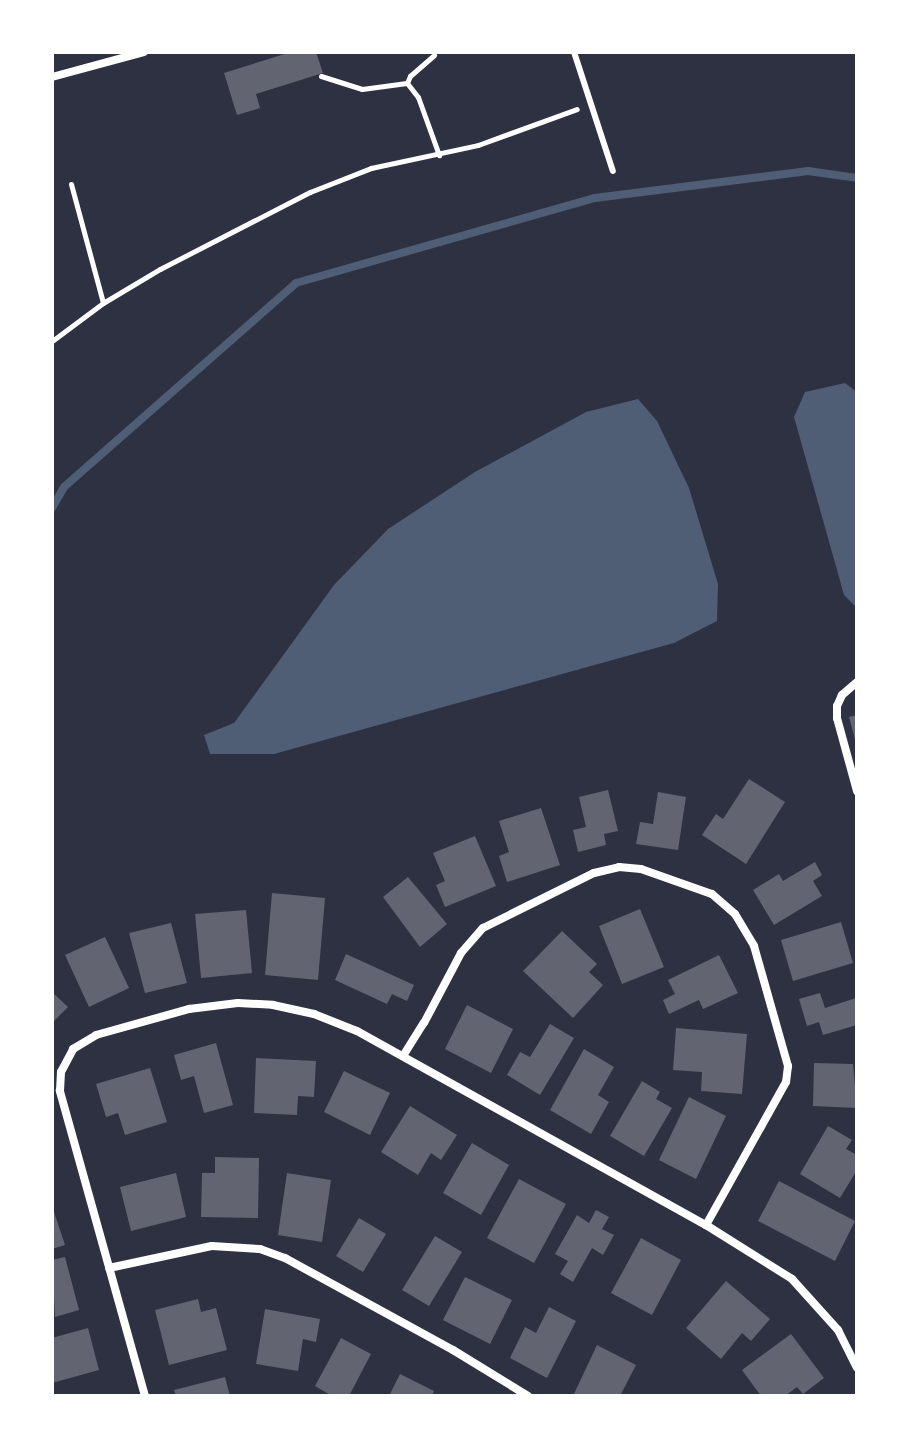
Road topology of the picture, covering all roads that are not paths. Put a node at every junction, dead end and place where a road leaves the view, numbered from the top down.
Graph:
1 (144, 52) edge
2 (574, 52) edge
3 (52, 77) edge
4 (613, 171) dead end
5 (857, 682) edge
6 (857, 791) edge
7 (403, 1056) junction
8 (706, 1225) junction
9 (109, 1268) junction
10 (857, 1368) edge
11 (145, 1396) edge
12 (528, 1396) edge

1 - 3 street
2 - 4 lane
5 - 6 street
7 - 8 street
7 - 8 street
7 - 9 street
8 - 10 street
9 - 11 street
9 - 12 street

